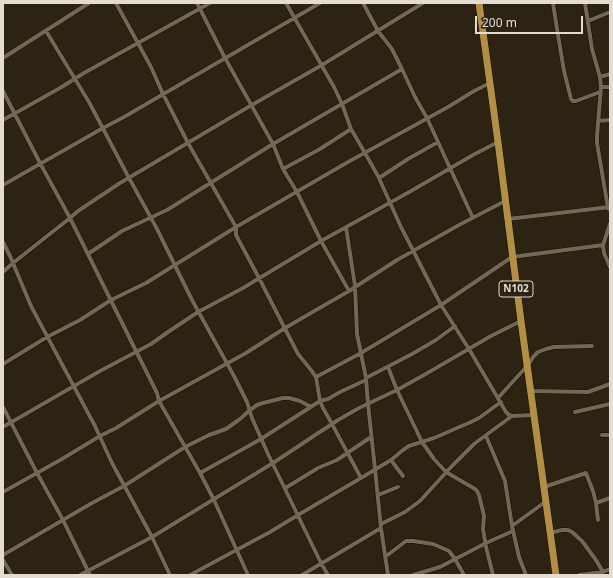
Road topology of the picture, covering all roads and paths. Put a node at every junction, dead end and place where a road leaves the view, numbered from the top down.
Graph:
1 (89, 3) edge
2 (116, 3) edge
3 (197, 3) edge
4 (210, 3) edge
5 (286, 3) edge
6 (320, 3) edge
7 (363, 3) edge
8 (423, 3) edge
9 (479, 3) edge
10 (553, 3) edge
11 (585, 3) edge
12 (200, 9) junction
13 (610, 12) edge
14 (295, 18) junction
15 (588, 20) junction
16 (46, 31) junction
17 (378, 31) junction
18 (138, 42) junction
19 (3, 58) edge
20 (225, 58) junction
21 (322, 65) junction
22 (402, 68) junction
23 (610, 74) edge
24 (600, 77) junction
25 (75, 79) junction
26 (490, 83) junction
27 (601, 87) junction
28 (610, 87) edge
29 (3, 91) edge
30 (600, 92) junction
31 (163, 94) junction
32 (342, 104) junction
33 (252, 105) junction
34 (15, 114) junction
35 (427, 118) junction
36 (3, 120) edge
37 (610, 120) edge
38 (598, 121) junction
39 (103, 128) junction
40 (351, 129) junction
41 (438, 142) junction
42 (498, 142) junction
43 (188, 143) junction
44 (273, 144) junction
45 (365, 153) junction
46 (40, 163) junction
47 (450, 168) junction
48 (283, 169) junction
49 (129, 178) junction
50 (379, 178) junction
51 (211, 183) junction
52 (3, 185) edge
53 (297, 192) junction
54 (505, 201) junction
55 (390, 202) junction
56 (609, 208) edge
57 (70, 218) junction
58 (151, 218) junction
59 (473, 218) junction
60 (508, 219) junction
61 (610, 224) edge
62 (236, 227) junction
63 (346, 227) junction
64 (321, 241) junction
65 (3, 242) edge
66 (603, 245) junction
67 (414, 251) junction
68 (88, 254) junction
69 (512, 257) junction
70 (13, 263) junction
71 (174, 264) junction
72 (610, 267) edge
73 (3, 272) edge
74 (259, 278) junction
75 (355, 286) junction
76 (349, 291) junction
77 (111, 300) junction
78 (441, 305) junction
79 (198, 312) junction
80 (521, 321) junction
81 (455, 326) junction
82 (285, 328) junction
83 (47, 337) junction
84 (592, 346) dead end
85 (469, 349) junction
86 (137, 352) junction
87 (361, 353) junction
88 (3, 364) edge
89 (227, 364) junction
90 (527, 366) junction
91 (388, 367) junction
92 (316, 377) junction
93 (366, 379) junction
94 (610, 384) edge
95 (74, 386) junction
96 (397, 390) junction
97 (530, 391) junction
98 (498, 398) junction
99 (159, 400) junction
100 (320, 402) junction
101 (501, 402) junction
102 (368, 404) junction
103 (610, 404) edge
104 (3, 407) edge
105 (311, 407) junction
106 (250, 410) junction
107 (575, 412) dead end
108 (534, 415) junction
109 (512, 416) junction
110 (11, 422) junction
111 (332, 424) junction
112 (3, 427) edge
113 (602, 435) dead end
114 (610, 435) edge
115 (100, 436) junction
116 (486, 436) junction
117 (371, 438) junction
118 (261, 439) junction
119 (422, 442) junction
120 (186, 447) junction
121 (348, 453) junction
122 (391, 460) junction
123 (273, 463) junction
124 (375, 469) junction
125 (446, 472) junction
126 (37, 473) junction
127 (200, 473) junction
128 (403, 476) dead end
129 (361, 478) junction
130 (124, 486) junction
131 (284, 487) junction
132 (543, 487) junction
133 (398, 488) dead end
134 (3, 492) edge
135 (378, 496) junction
136 (610, 498) edge
137 (214, 500) junction
138 (545, 502) junction
139 (596, 503) junction
140 (298, 515) junction
141 (64, 520) junction
142 (598, 520) dead end
143 (381, 526) junction
144 (512, 526) junction
145 (513, 531) junction
146 (550, 533) junction
147 (152, 537) junction
148 (486, 543) junction
149 (237, 551) junction
150 (3, 555) edge
151 (385, 557) junction
152 (455, 558) junction
153 (3, 560) edge
154 (321, 563) junction
155 (610, 569) edge
156 (88, 570) junction
157 (605, 573) edge
158 (12, 575) edge
159 (80, 575) edge
160 (90, 575) edge
161 (170, 575) edge
162 (190, 575) edge
163 (248, 575) edge
164 (302, 575) edge
165 (328, 575) edge
166 (388, 575) edge
167 (413, 575) edge
168 (464, 575) edge
169 (494, 575) edge
170 (526, 575) edge
171 (556, 575) edge
172 (579, 575) edge

1 - 16 street
2 - 18 street
3 - 12 street
4 - 12 street
5 - 14 street
6 - 14 street
7 - 17 street
8 - 17 street
9 - 26 main road, N102
10 - 30 street
11 - 15 street
12 - 18 street
12 - 20 street
13 - 15 street
14 - 20 street
14 - 21 street
15 - 24 street
16 - 19 street
16 - 25 street
17 - 21 street
17 - 22 street
18 - 25 street
18 - 31 street
20 - 31 street
20 - 33 street
21 - 32 street
21 - 33 street
22 - 32 street
22 - 35 street
23 - 24 street
24 - 27 street
25 - 34 street
25 - 39 street
26 - 35 street
26 - 42 main road, N102
27 - 28 street
27 - 30 street
29 - 34 street
30 - 38 street
31 - 39 street
31 - 43 street
32 - 40 street
32 - 44 street
33 - 43 street
33 - 44 street
34 - 36 street
34 - 46 street
35 - 41 street
35 - 45 street
37 - 38 street
38 - 56 street
39 - 46 street
39 - 49 street
40 - 45 street
40 - 48 street
41 - 47 street
41 - 50 street
42 - 47 street
42 - 54 main road, N102
43 - 49 street
43 - 51 street
44 - 48 street
44 - 51 street
45 - 50 street
45 - 53 street
46 - 52 street
46 - 57 street
47 - 55 street
47 - 59 street
48 - 53 street
49 - 57 street
49 - 58 street
50 - 55 street
51 - 58 street
51 - 62 street
53 - 62 street
53 - 64 street
54 - 59 street
54 - 60 main road, N102
55 - 63 street
55 - 67 street
56 - 60 street
57 - 68 street
57 - 70 street
58 - 68 street
58 - 71 street
59 - 67 street
60 - 69 main road, N102
61 - 66 street
62 - 71 street
62 - 74 street
63 - 64 street
63 - 75 street
64 - 74 street
64 - 76 street
65 - 70 street
66 - 69 street
66 - 72 street
67 - 75 street
67 - 78 street
68 - 77 street
69 - 78 street
69 - 80 main road, N102
70 - 73 street
70 - 83 street
71 - 77 street
71 - 79 street
74 - 79 street
74 - 82 street
75 - 76 street
75 - 87 street
76 - 82 street
77 - 83 street
77 - 86 street
78 - 81 street
78 - 87 street
79 - 86 street
79 - 89 street
80 - 85 street
80 - 90 main road, N102
81 - 85 street
81 - 91 street
82 - 89 street
82 - 92 street
83 - 88 street
83 - 95 street
84 - 90 street
85 - 96 street
85 - 98 street
86 - 95 street
86 - 99 street
87 - 92 street
87 - 93 street
89 - 99 street
89 - 106 street
90 - 97 main road, N102
90 - 98 street
91 - 93 street
91 - 96 street
92 - 100 street
93 - 100 street
93 - 102 street
94 - 97 street
95 - 110 street
95 - 115 street
96 - 102 street
96 - 119 street
97 - 108 main road, N102
98 - 101 street
99 - 115 street
99 - 120 street
100 - 105 street
100 - 111 street
101 - 109 street
101 - 119 street
102 - 111 street
102 - 117 street
103 - 107 street
104 - 110 street
105 - 106 street
105 - 118 street
106 - 118 street
106 - 120 street
108 - 109 street
108 - 132 main road, N102
109 - 116 street
110 - 112 street
110 - 126 street
111 - 121 street
111 - 123 street
113 - 114 street
115 - 126 street
115 - 130 street
116 - 125 street
116 - 144 street
117 - 121 street
117 - 124 street
118 - 123 street
118 - 127 street
119 - 122 street
119 - 125 street
120 - 127 street
120 - 130 street
121 - 129 street
121 - 131 street
122 - 124 street
122 - 128 street
123 - 131 street
123 - 137 street
124 - 129 street
124 - 135 street
125 - 143 street
125 - 148 street
126 - 134 street
126 - 141 street
127 - 137 street
129 - 140 street
130 - 141 street
130 - 147 street
131 - 140 street
132 - 138 main road, N102
132 - 139 street
133 - 135 street
135 - 143 street
136 - 139 street
137 - 147 street
137 - 149 street
138 - 144 street
138 - 146 main road, N102
139 - 142 street
140 - 149 street
140 - 154 street
141 - 150 street
141 - 156 street
143 - 151 street
143 - 154 street
144 - 145 street
145 - 148 street
145 - 170 street
146 - 157 street
146 - 171 main road, N102
147 - 156 street
147 - 161 street
148 - 152 street
148 - 169 street
149 - 162 street
149 - 163 street
151 - 152 street
151 - 166 street
152 - 167 street
152 - 168 street
153 - 158 street
154 - 164 street
154 - 165 street
155 - 157 street
156 - 159 street
156 - 160 street
157 - 172 street

